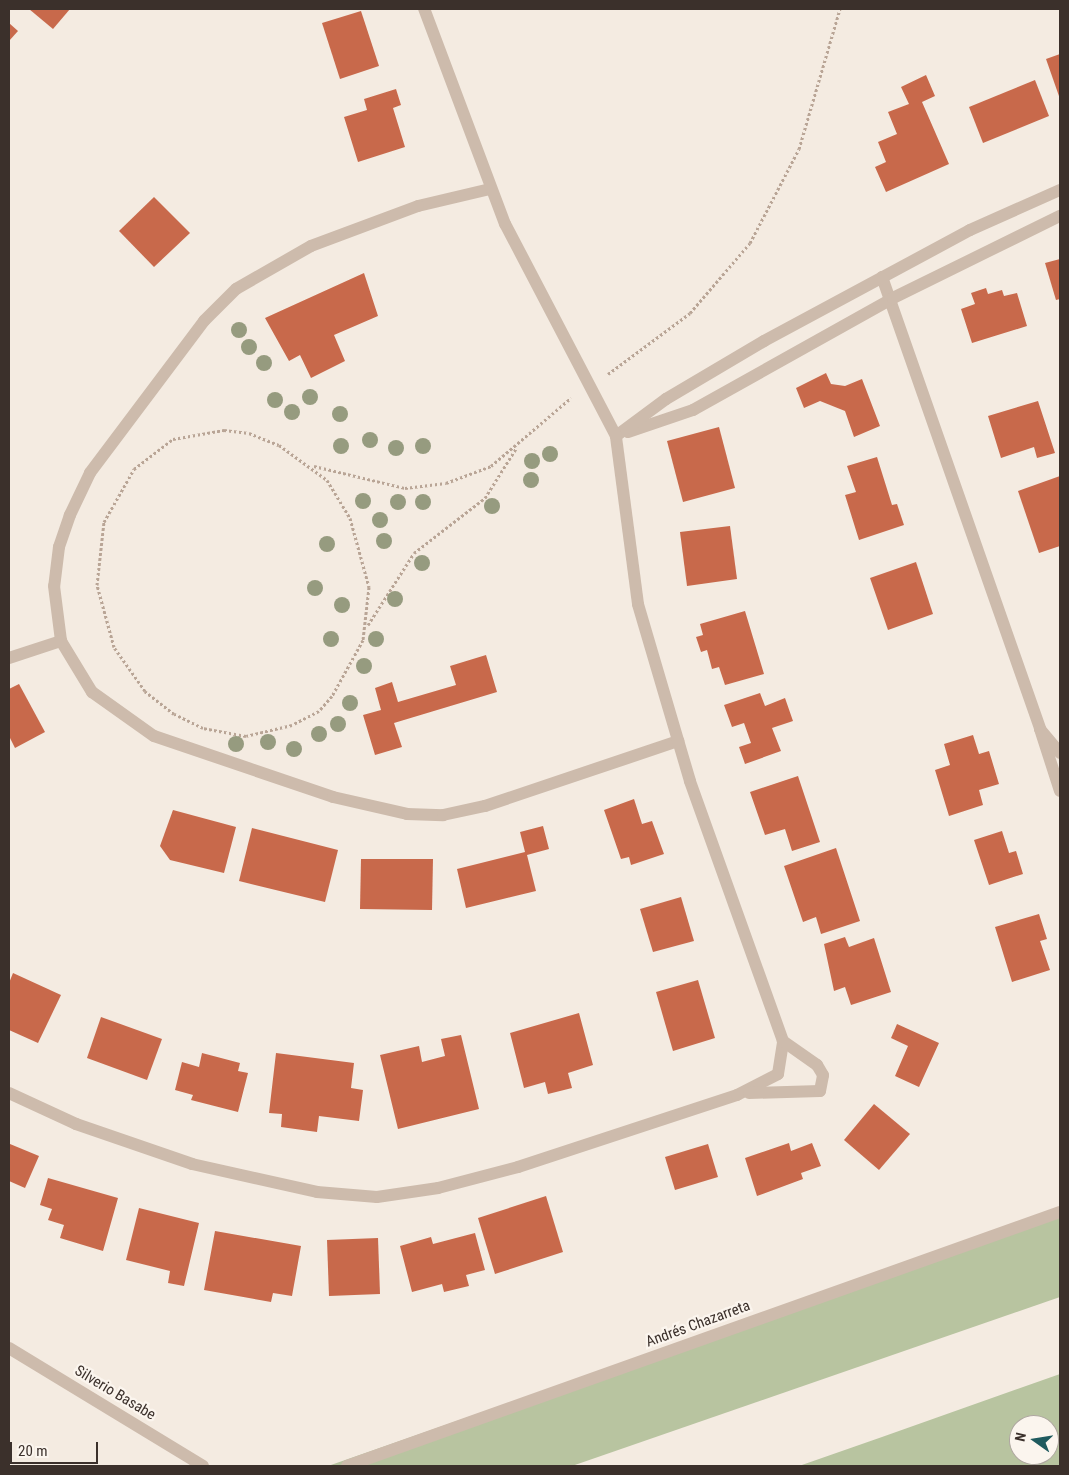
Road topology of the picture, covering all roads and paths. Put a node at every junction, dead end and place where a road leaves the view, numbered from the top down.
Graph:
1 (424, 9) edge
2 (840, 9) edge
3 (490, 189) junction
4 (1060, 190) edge
5 (1060, 216) edge
6 (882, 277) junction
7 (893, 298) junction
8 (590, 385) junction
9 (616, 436) junction
10 (519, 444) junction
11 (312, 466) junction
12 (367, 625) junction
13 (61, 641) junction
14 (9, 658) edge
15 (1040, 728) junction
16 (678, 741) junction
17 (1060, 753) edge
18 (1060, 791) edge
19 (783, 1041) junction
20 (9, 1093) edge
21 (737, 1094) junction
22 (1060, 1212) edge
23 (9, 1348) edge
24 (203, 1466) edge
25 (347, 1466) edge

1 - 3 street
2 - 8 path
3 - 8 street
3 - 13 street
4 - 6 street
5 - 7 street
6 - 7 street
6 - 9 street
7 - 9 street
7 - 15 street
8 - 9 street
8 - 10 path
9 - 16 street
10 - 11 path
10 - 12 path
11 - 12 path
11 - 12 path
13 - 14 street
13 - 16 street
15 - 17 street
15 - 18 street
16 - 19 street
19 - 21 street
19 - 21 street
20 - 21 street
22 - 25 street, Andrés Chazarreta
23 - 24 street, Silverio Basabe

